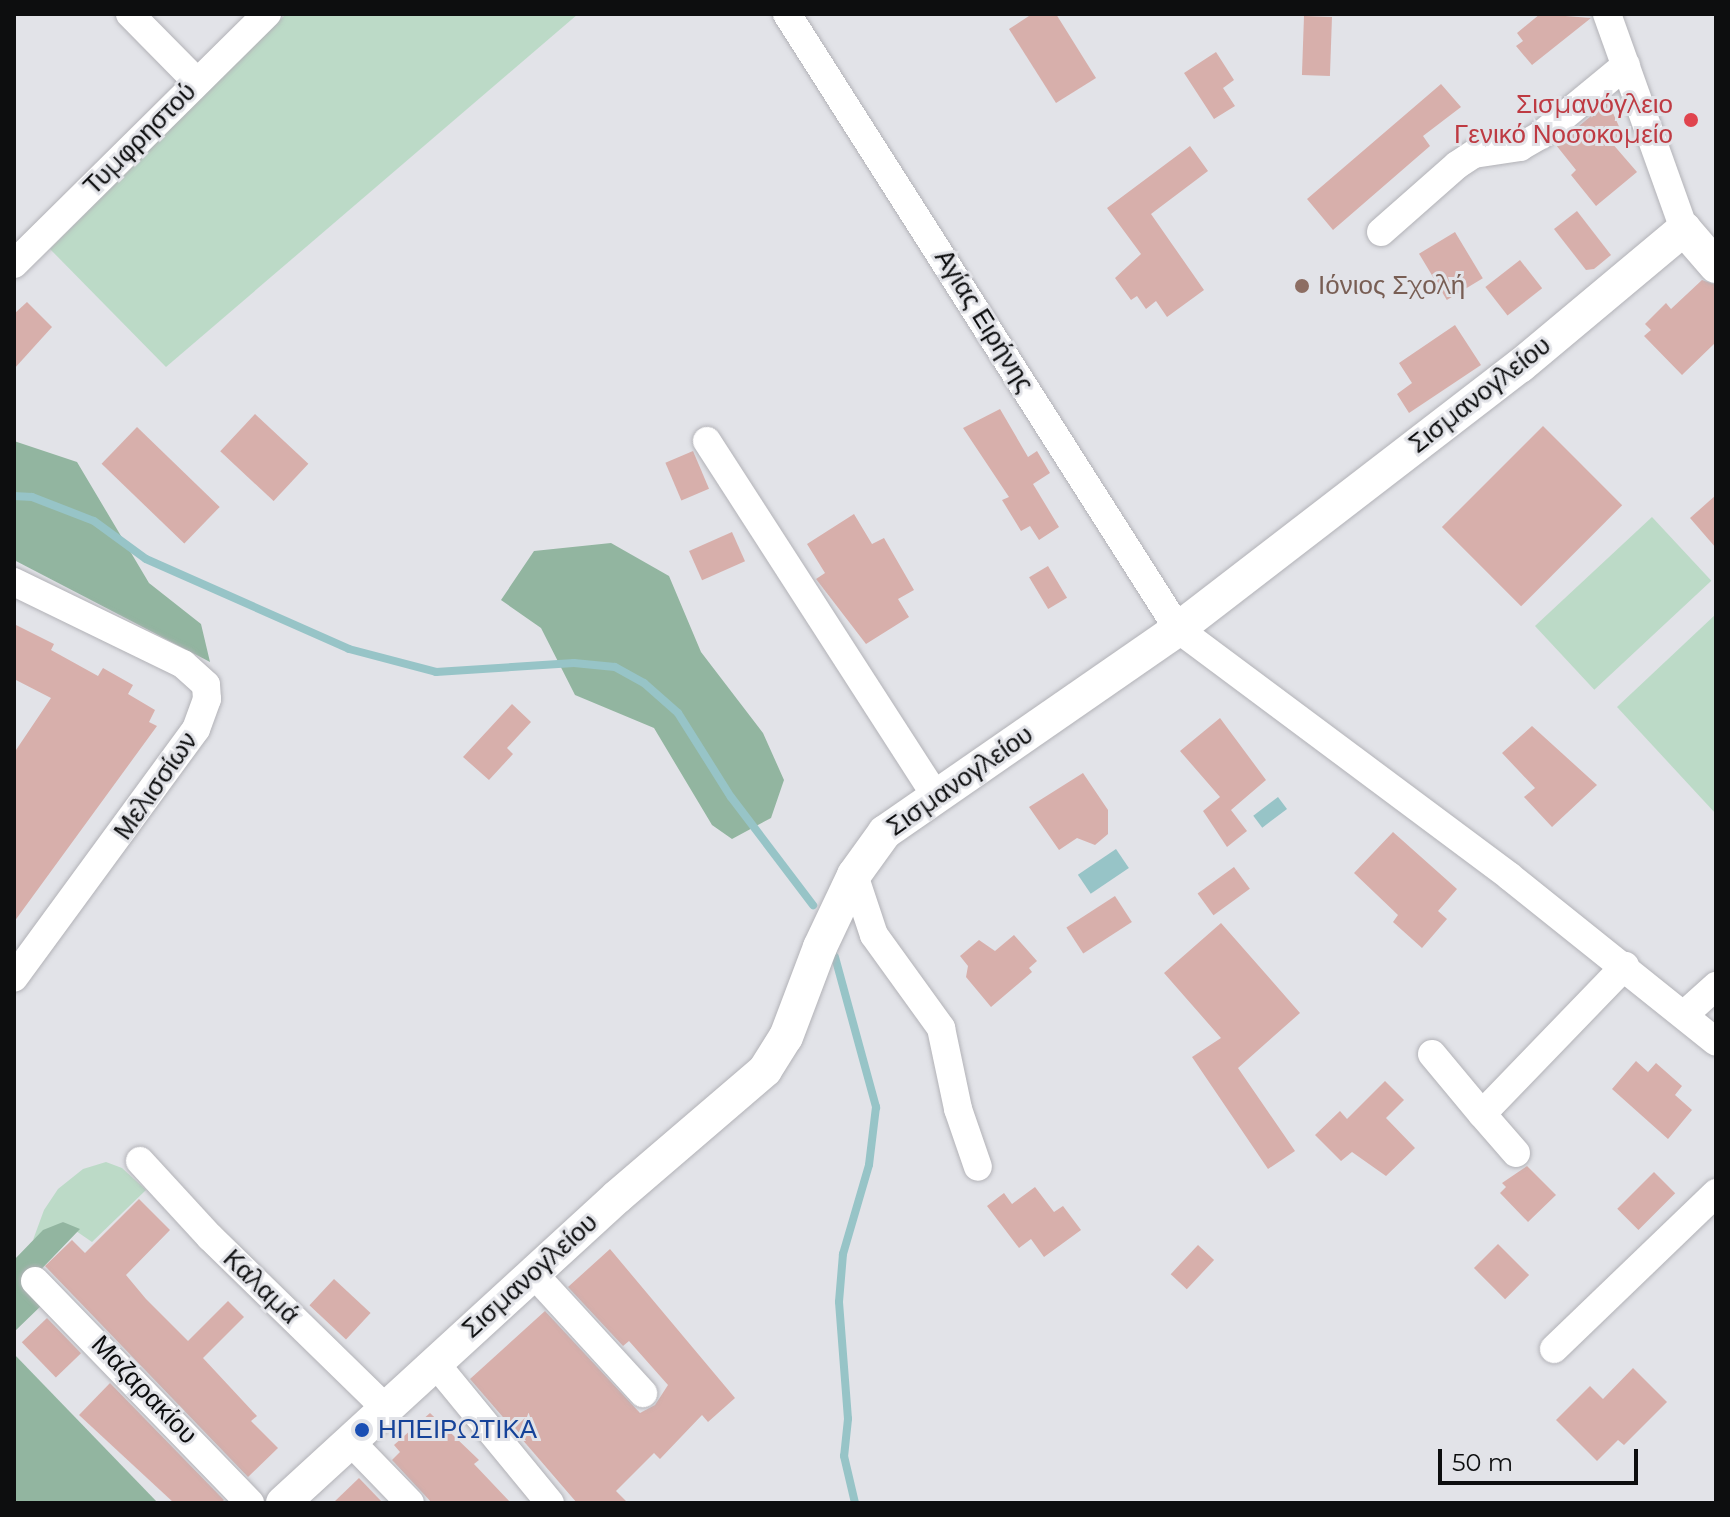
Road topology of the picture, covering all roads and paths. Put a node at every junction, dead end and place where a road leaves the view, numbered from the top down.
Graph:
1 (130, 14) edge
2 (267, 14) edge
3 (787, 14) edge
4 (1607, 14) edge
5 (1626, 65) junction
6 (197, 82) junction
7 (1684, 229) junction
8 (1381, 232) dead end
9 (14, 264) edge
10 (1716, 266) edge
11 (707, 441) dead end
12 (14, 582) edge
13 (1178, 629) junction
14 (936, 796) junction
15 (854, 875) junction
16 (1625, 966) junction
17 (14, 978) edge
18 (1716, 986) edge
19 (1685, 1014) junction
20 (1716, 1042) edge
21 (1432, 1054) dead end
22 (1482, 1114) junction
23 (1516, 1153) dead end
24 (140, 1161) dead end
25 (978, 1167) dead end
26 (1716, 1193) edge
27 (533, 1273) junction
28 (35, 1281) dead end
29 (1554, 1349) dead end
30 (435, 1363) junction
31 (643, 1393) dead end
32 (386, 1409) junction
33 (350, 1441) junction
34 (250, 1503) edge
35 (283, 1503) edge
36 (410, 1503) edge
37 (550, 1503) edge

1 - 6 street
2 - 6 street, Τυμφρηστού
3 - 13 street, Αγίας Ειρήνης
4 - 5 street
5 - 7 street
5 - 8 street
6 - 9 street, Τυμφρηστού
7 - 10 street
7 - 13 street, Σισμανογλείου
11 - 14 street
12 - 17 street, Μελισσίων
13 - 14 street, Σισμανογλείου
13 - 16 street
14 - 15 street, Σισμανογλείου
15 - 25 street
15 - 27 street, Σισμανογλείου
16 - 19 street
16 - 22 street
18 - 19 street
19 - 20 street
21 - 22 street
22 - 23 street
24 - 32 street, Καλαμά
26 - 29 street
27 - 30 street, Σισμανογλείου
27 - 31 street
28 - 34 street, Μαζαρακίου
30 - 32 street, Σισμανογλείου
30 - 37 street
32 - 33 street, Σισμανογλείου
33 - 35 street, Σισμανογλείου
33 - 36 street

